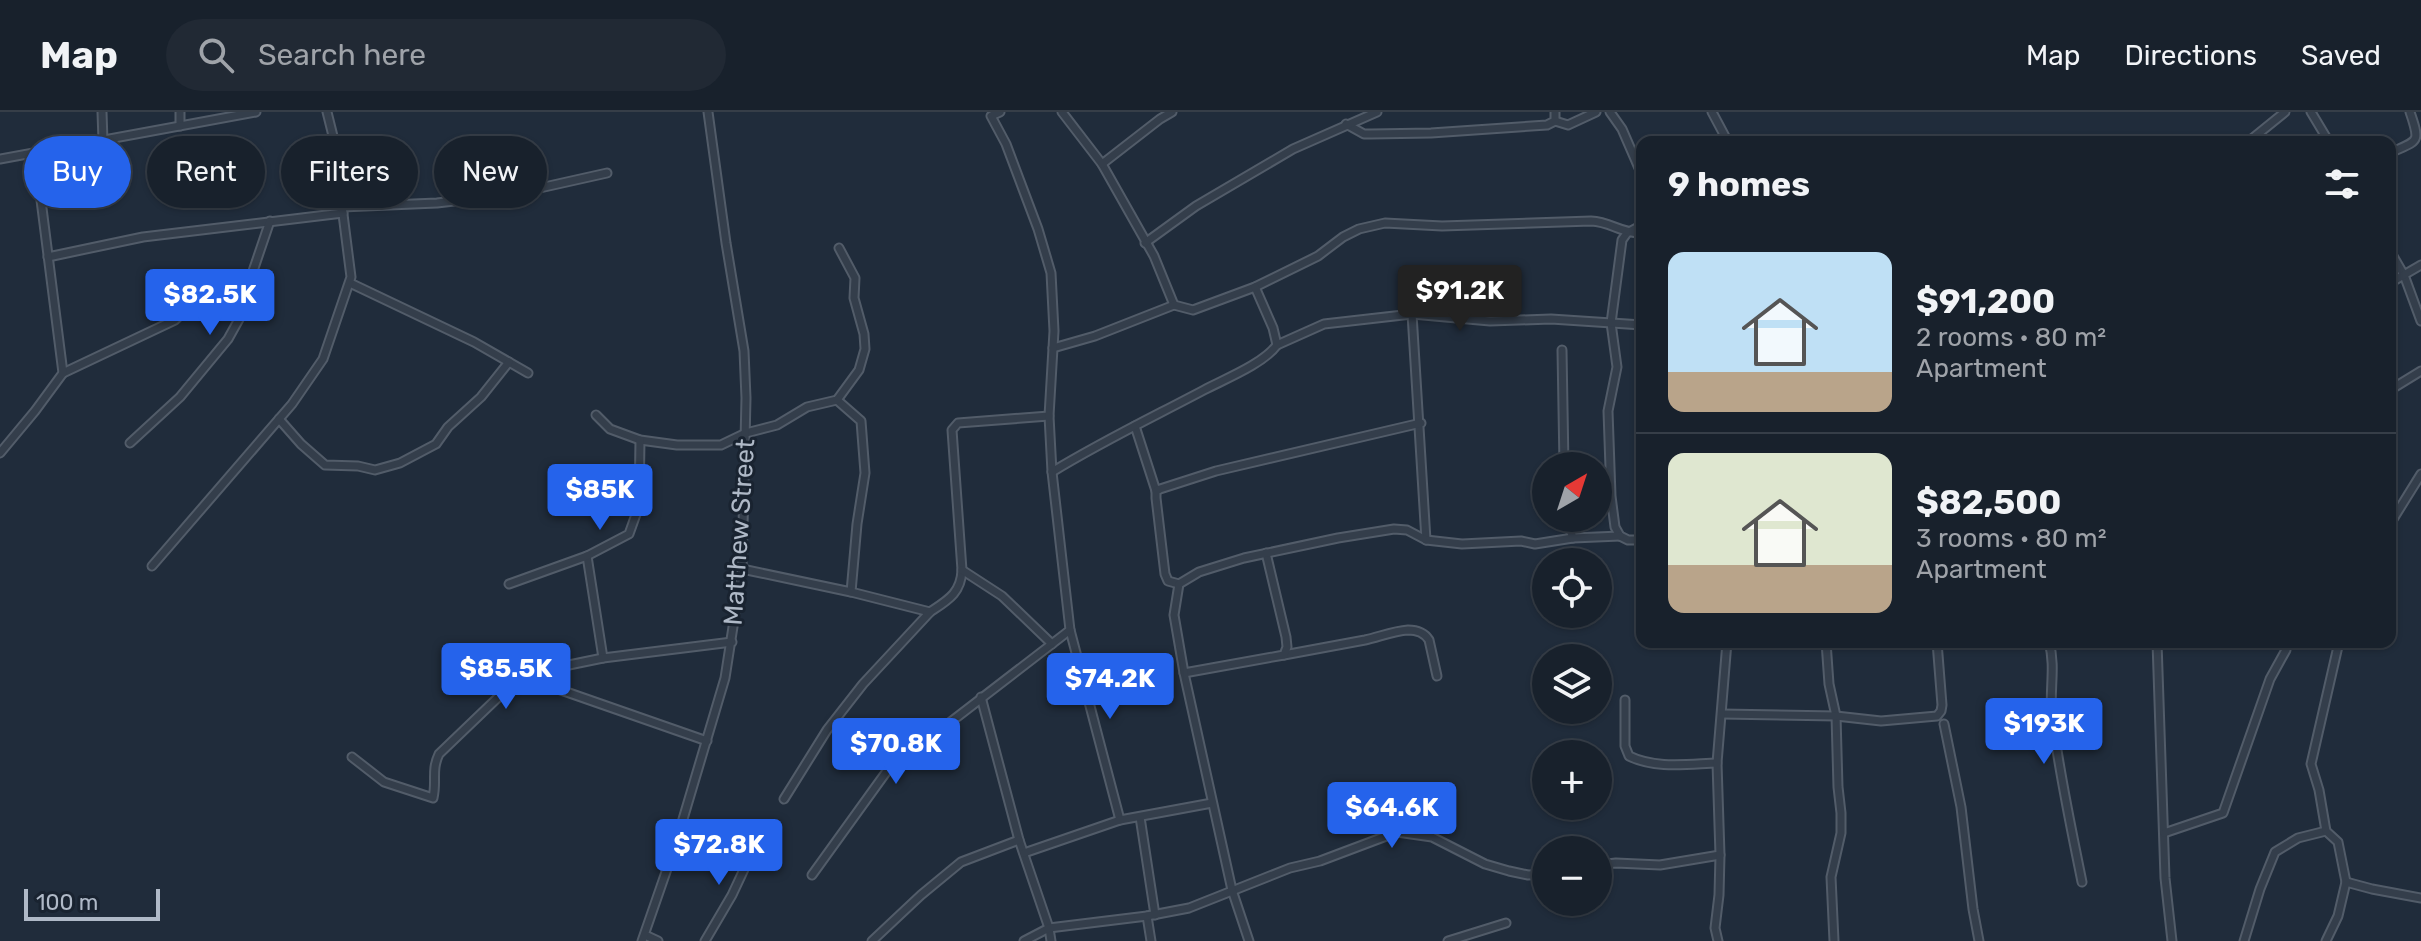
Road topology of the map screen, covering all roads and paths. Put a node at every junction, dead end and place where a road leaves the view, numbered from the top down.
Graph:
1 (102, 112) edge
2 (180, 112) edge
3 (256, 112) edge
4 (327, 112) edge
5 (708, 112) edge
6 (1000, 112) edge
7 (1062, 112) edge
8 (1172, 112) edge
9 (1377, 112) edge
10 (1596, 112) edge
11 (1610, 112) edge
12 (1712, 112) edge
13 (2285, 112) edge
14 (2311, 112) edge
15 (2410, 112) edge
16 (1555, 116) edge
17 (1346, 124) junction
18 (180, 126) junction
19 (103, 136) edge
20 (129, 136) edge
21 (1725, 136) edge
22 (2255, 136) edge
23 (2325, 136) edge
24 (2396, 150) edge
25 (24, 155) edge
26 (0, 159) edge
27 (1636, 161) edge
28 (1102, 164) junction
29 (607, 173) dead end
30 (42, 208) edge
31 (342, 210) junction
32 (270, 221) junction
33 (1636, 228) edge
34 (1627, 233) junction
35 (1636, 233) edge
36 (1145, 243) junction
37 (839, 248) dead end
38 (48, 257) junction
39 (2396, 261) edge
40 (2421, 265) edge
41 (252, 274) junction
42 (2404, 275) junction
43 (2396, 280) edge
44 (350, 283) junction
45 (1255, 287) junction
46 (1174, 305) junction
47 (1412, 314) junction
48 (2421, 321) edge
49 (1611, 323) junction
50 (1636, 325) edge
51 (1277, 345) junction
52 (1053, 348) junction
53 (1562, 350) dead end
54 (509, 362) junction
55 (2421, 371) edge
56 (63, 373) junction
57 (528, 373) dead end
58 (2396, 386) edge
59 (837, 400) junction
60 (596, 415) dead end
61 (1049, 416) junction
62 (279, 419) junction
63 (1421, 423) junction
64 (1135, 426) junction
65 (746, 433) junction
66 (640, 440) junction
67 (130, 443) dead end
68 (1564, 452) edge
69 (0, 453) edge
70 (1052, 472) junction
71 (2421, 474) edge
72 (1156, 491) junction
73 (2396, 514) edge
74 (1571, 532) edge
75 (1620, 536) junction
76 (1573, 538) junction
77 (1426, 540) junction
78 (1636, 540) edge
79 (1266, 553) junction
80 (587, 556) junction
81 (152, 566) dead end
82 (742, 569) junction
83 (962, 570) junction
84 (509, 584) dead end
85 (1179, 584) junction
86 (851, 592) junction
87 (930, 612) junction
88 (1070, 630) junction
89 (732, 642) junction
90 (1052, 644) junction
91 (1727, 648) edge
92 (1826, 648) edge
93 (1937, 648) edge
94 (2050, 648) edge
95 (2157, 648) edge
96 (2338, 648) edge
97 (2286, 650) dead end
98 (1284, 655) junction
99 (603, 658) junction
100 (530, 673) junction
101 (1184, 673) junction
102 (1437, 676) dead end
103 (981, 697) junction
104 (1625, 700) dead end
105 (1722, 714) junction
106 (1836, 716) junction
107 (1944, 724) dead end
108 (707, 741) junction
109 (352, 757) dead end
110 (1717, 763) junction
111 (784, 799) dead end
112 (1212, 803) junction
113 (1140, 817) junction
114 (1120, 820) junction
115 (2326, 831) junction
116 (2164, 833) junction
117 (1019, 840) junction
118 (755, 846) dead end
119 (1024, 853) junction
120 (1720, 855) junction
121 (1612, 863) edge
122 (812, 875) dead end
123 (1532, 875) edge
124 (2082, 882) dead end
125 (2346, 882) junction
126 (1232, 890) junction
127 (2421, 898) edge
128 (1151, 916) junction
129 (1506, 923) dead end
130 (1049, 928) junction
131 (643, 938) edge
132 (658, 941) edge
133 (705, 941) edge
134 (872, 941) edge
135 (1024, 941) edge
136 (1051, 941) edge
137 (1151, 941) edge
138 (1249, 941) edge
139 (1448, 941) edge
140 (1718, 941) edge
141 (1834, 941) edge
142 (1979, 941) edge
143 (2172, 941) edge
144 (2244, 941) edge
145 (2326, 941) edge

1 - 19 street
2 - 18 street
3 - 18 street
4 - 31 street
5 - 65 street, Matthew Street
6 - 52 street
7 - 28 street
8 - 28 street
9 - 17 street
10 - 16 street
11 - 27 street
12 - 21 street
13 - 22 street
14 - 23 street
15 - 24 street
16 - 17 street
17 - 36 street
18 - 20 street
25 - 26 street
28 - 36 street
29 - 31 street
30 - 38 street
31 - 32 street
31 - 44 street
32 - 38 street
32 - 41 street
33 - 34 street
34 - 35 street
34 - 45 street
34 - 49 street
36 - 46 street
37 - 59 street
38 - 56 street
39 - 42 street
40 - 42 street
41 - 56 street
41 - 67 street
42 - 43 street
42 - 48 street
44 - 54 street
44 - 62 street
45 - 46 street
45 - 51 street
46 - 52 street
47 - 49 street
47 - 51 street
47 - 63 street
49 - 50 street
49 - 75 street
51 - 64 street
52 - 61 street
53 - 68 street
54 - 57 street
54 - 62 street
55 - 58 street
56 - 69 street
59 - 65 street
59 - 86 street
60 - 66 street
61 - 70 street
61 - 83 street
62 - 81 street
63 - 72 street
63 - 77 street
64 - 70 street
64 - 72 street
65 - 66 street
65 - 82 street, Matthew Street
66 - 80 street
70 - 88 street
71 - 73 street
72 - 85 street
74 - 76 street
75 - 76 street
75 - 78 street
76 - 77 street
77 - 79 street
79 - 85 street
79 - 98 street
80 - 84 street
80 - 99 street
82 - 86 street
82 - 89 street, Matthew Street
83 - 87 street
83 - 90 street
85 - 101 street
86 - 87 street
87 - 111 street
88 - 90 street
88 - 114 street
89 - 99 street
89 - 108 street, Matthew Street
90 - 103 street
91 - 105 street
92 - 106 street
93 - 106 street
94 - 124 street
95 - 116 street
96 - 115 street
97 - 116 street
98 - 101 street
98 - 102 street
99 - 100 street
100 - 108 street
100 - 109 street
101 - 112 street
103 - 117 street
103 - 122 street
104 - 110 street
105 - 106 street
105 - 110 street
106 - 141 street
107 - 142 street
108 - 131 street, Matthew Street
110 - 120 street
112 - 113 street
112 - 126 street
113 - 114 street
113 - 128 street
114 - 119 street
115 - 125 street
115 - 144 street
116 - 143 street
117 - 119 street
117 - 134 street
118 - 133 street
119 - 130 street
120 - 121 street
120 - 140 street
123 - 126 street
125 - 127 street
125 - 145 street
126 - 128 street
126 - 138 street
128 - 130 street
128 - 137 street
129 - 139 street
130 - 135 street
130 - 136 street
131 - 132 street

